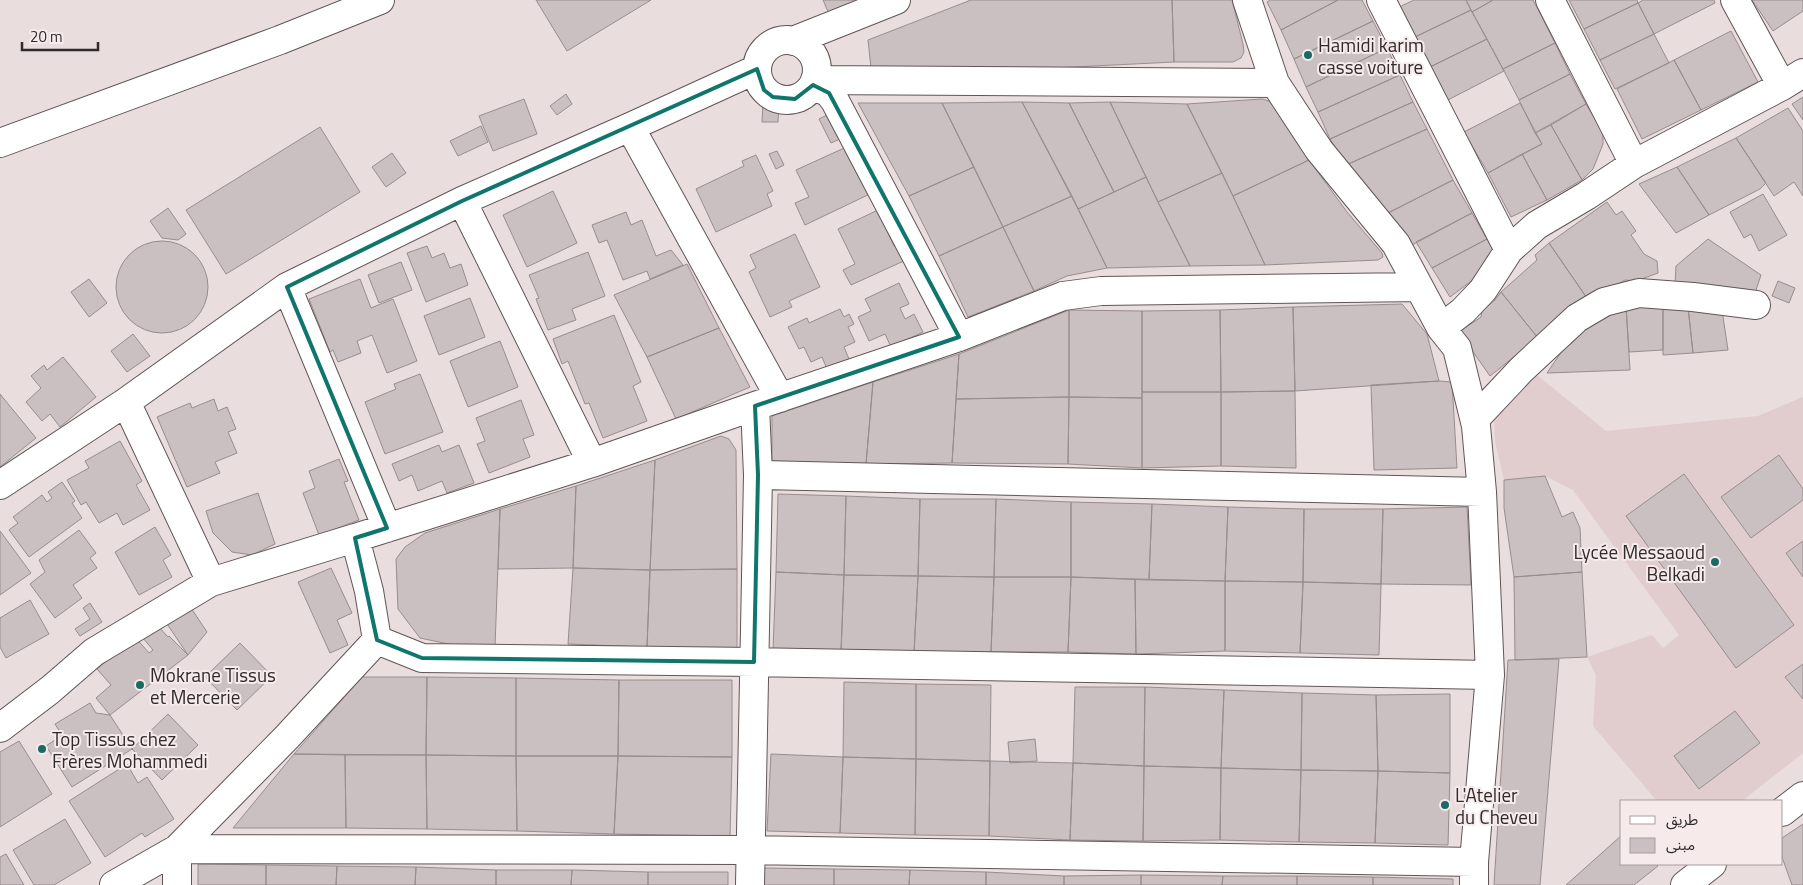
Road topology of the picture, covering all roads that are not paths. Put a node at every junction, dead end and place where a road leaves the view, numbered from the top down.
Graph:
1 (380, 0) edge
2 (896, 0) edge
3 (1247, 0) edge
4 (1381, 0) edge
5 (1550, 0) edge
6 (1735, 0) edge
7 (793, 41) junction
8 (756, 68) junction
9 (1792, 79) edge
10 (814, 83) junction
11 (1275, 83) junction
12 (630, 127) junction
13 (0, 143) edge
14 (1634, 164) junction
15 (462, 201) junction
16 (1509, 250) junction
17 (1419, 287) junction
18 (287, 288) junction
19 (1756, 305) dead end
20 (1441, 328) junction
21 (959, 337) junction
22 (780, 398) junction
23 (126, 402) junction
24 (754, 406) junction
25 (1475, 419) junction
26 (592, 463) junction
27 (758, 475) junction
28 (0, 485) edge
29 (1482, 492) junction
30 (387, 528) junction
31 (355, 538) junction
32 (212, 582) junction
33 (377, 640) junction
34 (754, 662) junction
35 (1490, 675) junction
36 (50, 690) junction
37 (0, 704) edge
38 (0, 728) edge
39 (1803, 796) edge
40 (1783, 811) edge
41 (177, 849) junction
42 (750, 850) junction
43 (1711, 865) edge
44 (1474, 874) edge
45 (114, 885) edge
46 (177, 885) edge
47 (750, 885) edge
48 (1685, 885) edge

1 - 13 street
2 - 7 street
3 - 11 street
4 - 16 street
5 - 14 street
6 - 9 street
7 - 8 street
7 - 10 street
8 - 10 street
8 - 12 street
9 - 14 street
10 - 11 street
10 - 21 street
11 - 17 street
12 - 15 street
12 - 22 street
14 - 16 street
15 - 18 street
15 - 26 street
16 - 20 street
17 - 20 street
17 - 21 street
18 - 23 street
18 - 30 street
19 - 25 street
20 - 25 street
21 - 22 street
22 - 24 street
23 - 28 street
23 - 32 street
24 - 26 street
24 - 27 street
25 - 29 street
26 - 30 street
27 - 29 street
27 - 34 street
29 - 35 street
30 - 31 street
31 - 32 street
31 - 33 street
32 - 36 street
33 - 34 street
33 - 41 street
34 - 35 street
34 - 42 street
35 - 44 street
36 - 37 street
36 - 38 street
39 - 40 street
41 - 42 street
41 - 45 street
41 - 46 street
42 - 44 street
42 - 47 street
43 - 48 street

